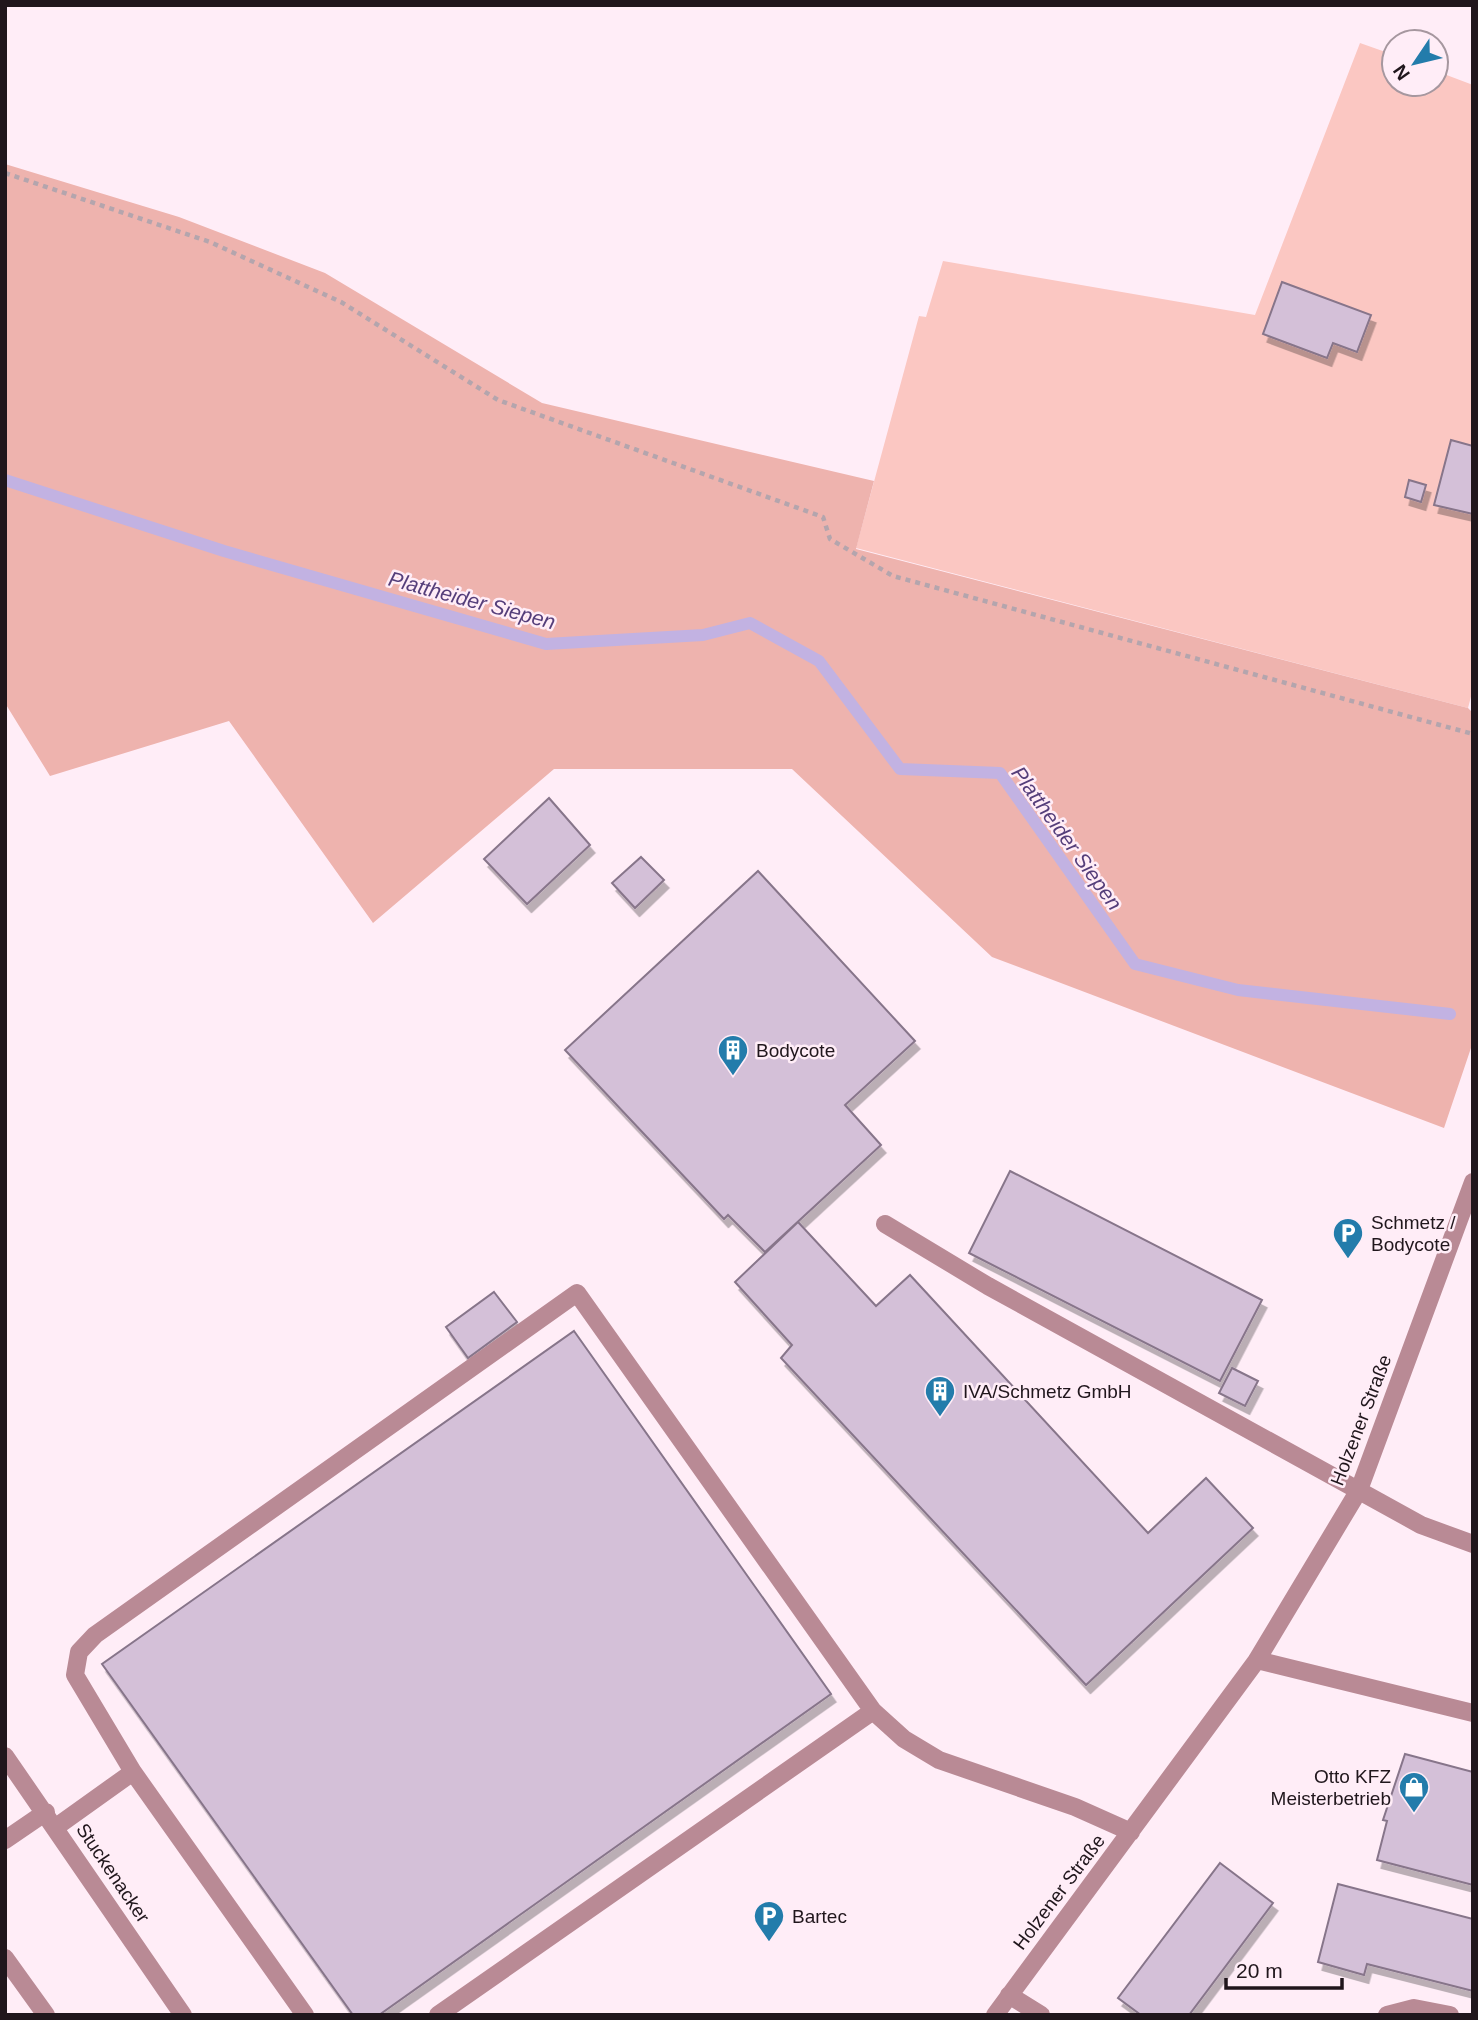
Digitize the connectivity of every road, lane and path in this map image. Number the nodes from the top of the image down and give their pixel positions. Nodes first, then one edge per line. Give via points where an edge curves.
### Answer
1 (5, 173) edge
2 (1473, 734) edge
3 (1473, 1182) edge
4 (885, 1224) dead end
5 (1359, 1490) junction
6 (1473, 1544) edge
7 (1257, 1660) junction
8 (873, 1711) junction
9 (1473, 1713) edge
10 (5, 1756) edge
11 (133, 1772) junction
12 (51, 1819) junction
13 (1131, 1832) junction
14 (5, 1840) edge
15 (5, 1958) edge
16 (1009, 1995) junction
17 (46, 2015) edge
18 (183, 2015) edge
19 (305, 2015) edge
20 (438, 2015) edge
21 (995, 2015) edge
22 (1041, 2015) edge
23 (1387, 2015) edge
24 (1450, 2015) edge

1 - 2 path via 210,242 341,302 498,400 823,517 830,539 893,576
3 - 5 street, Holzener Straße
4 - 5 street via 988,1286
5 - 6 street via 1422,1525
5 - 7 street, Holzener Straße
7 - 9 street
7 - 13 street, Holzener Straße
8 - 11 street via 577,1293 95,1635 79,1652 75,1675
8 - 13 street via 904,1739 939,1760 1075,1807
8 - 20 street
10 - 12 street, Stuckenacker
11 - 12 street
11 - 19 street
12 - 14 street
12 - 18 street, Stuckenacker
13 - 16 street, Holzener Straße
15 - 17 street
16 - 21 street, Holzener Straße
16 - 22 street
23 - 24 street via 1414,2008

